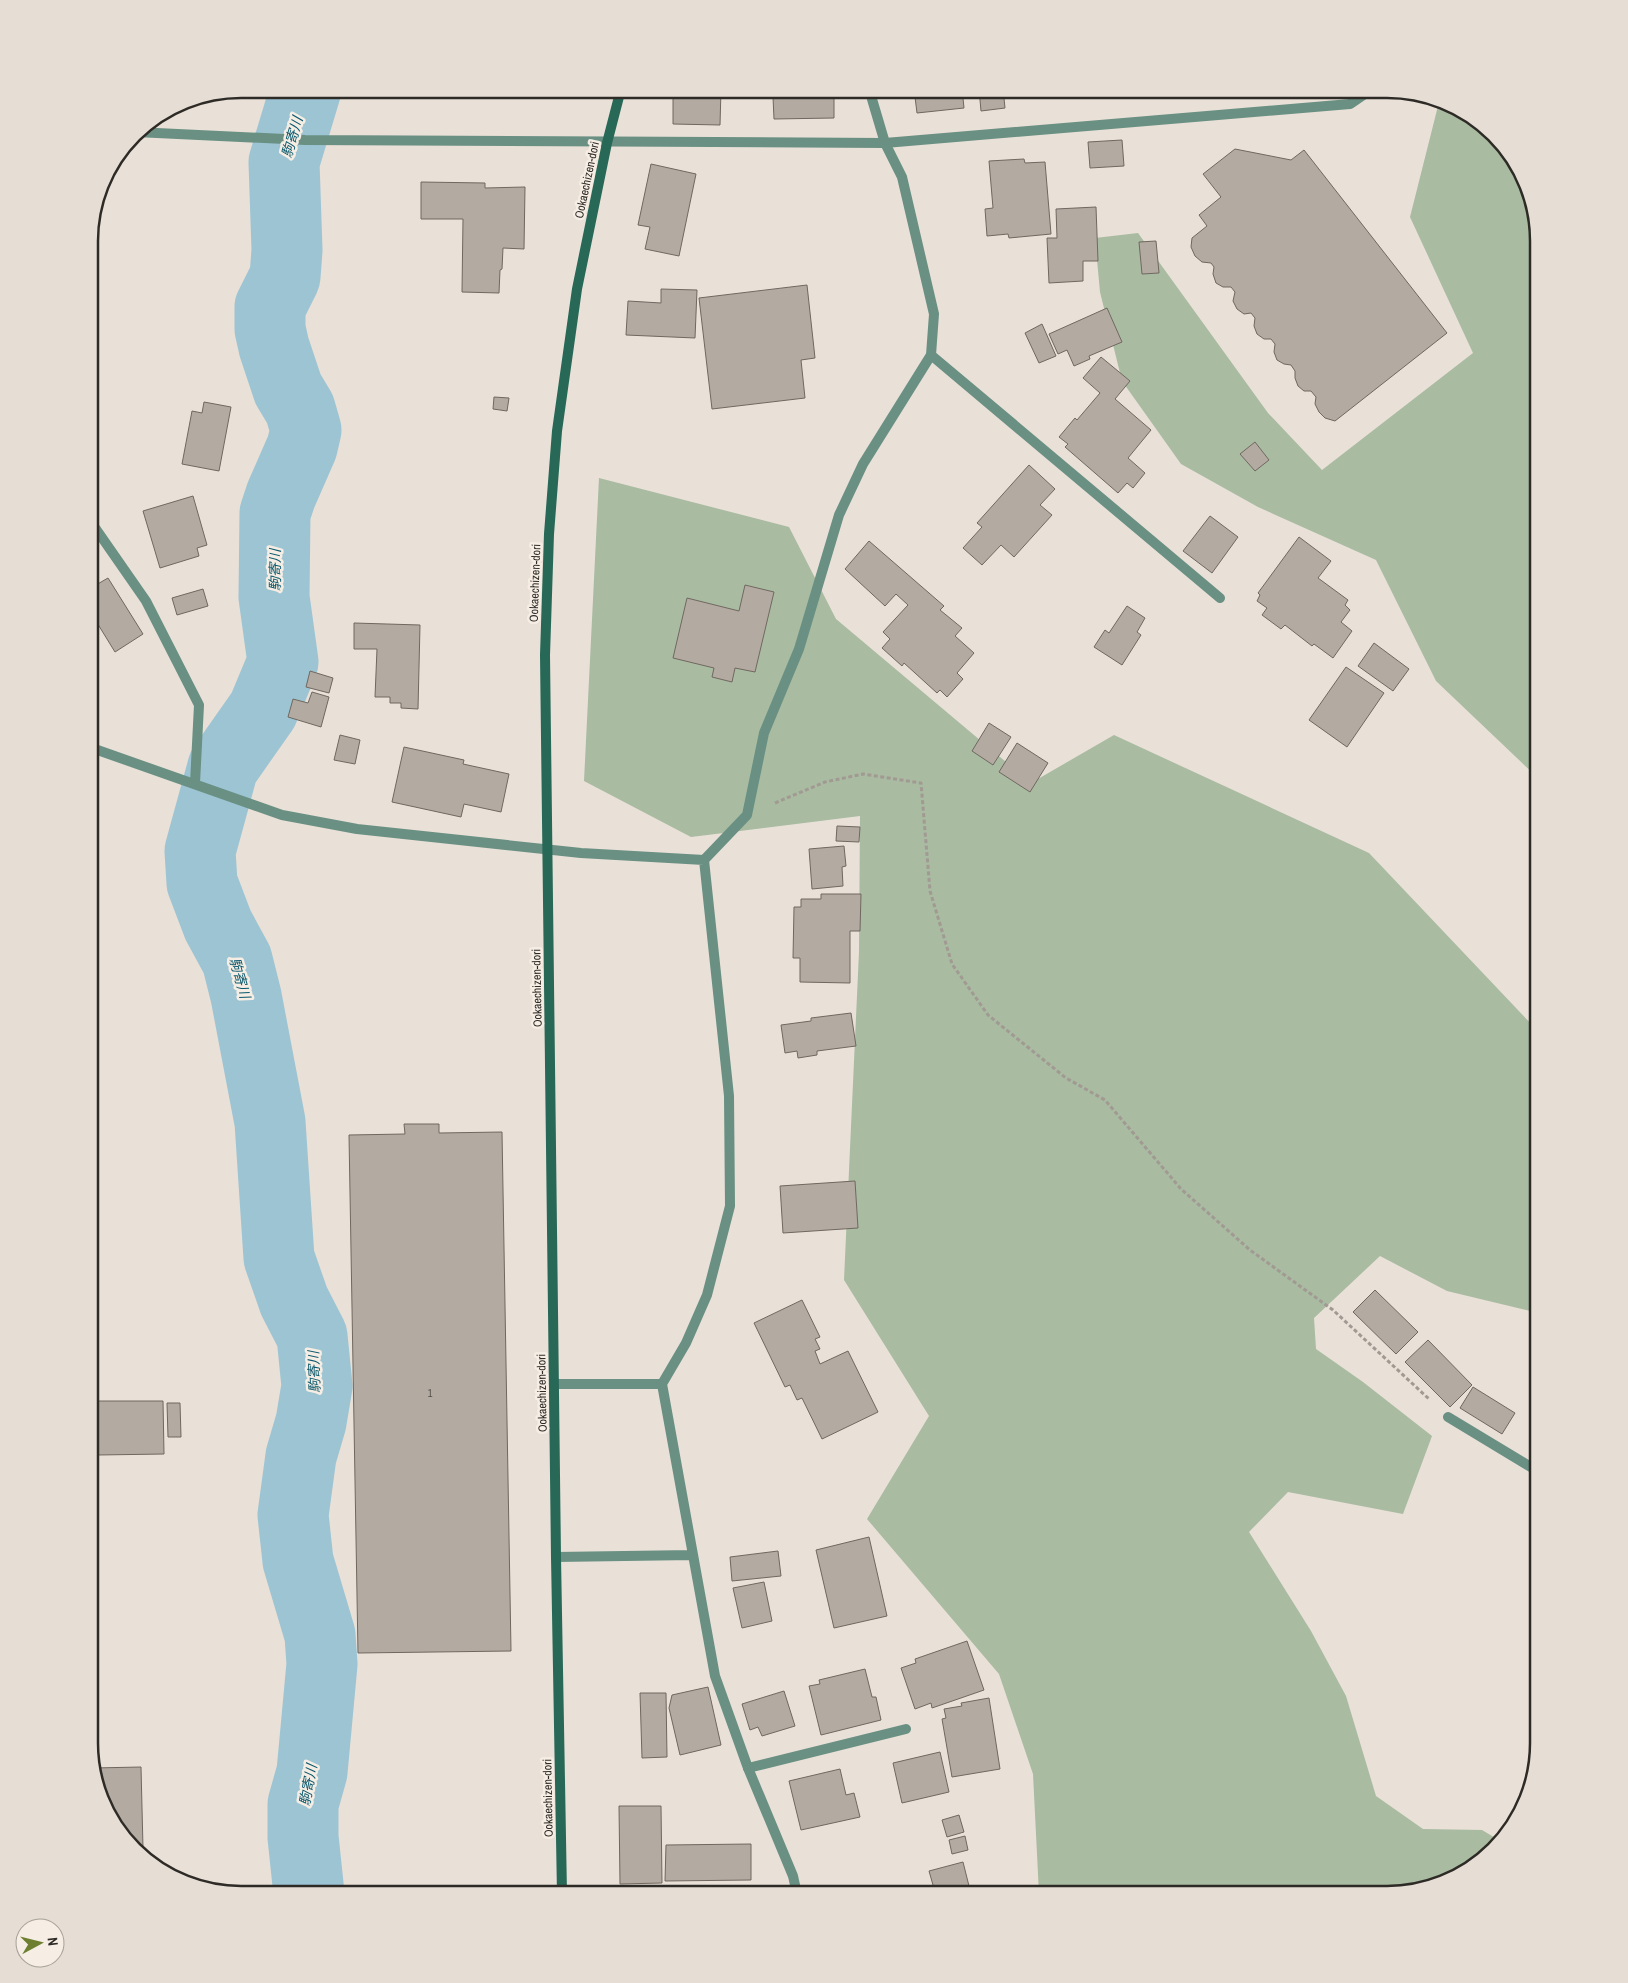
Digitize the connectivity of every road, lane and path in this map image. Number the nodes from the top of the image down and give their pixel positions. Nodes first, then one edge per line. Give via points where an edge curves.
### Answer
1 (619, 98) edge
2 (872, 98) edge
3 (1359, 98) edge
4 (147, 132) edge
5 (607, 143) junction
6 (885, 143) junction
7 (931, 355) junction
8 (98, 532) edge
9 (1220, 598) dead end
10 (98, 750) edge
11 (200, 785) junction
12 (747, 815) junction
13 (547, 850) junction
14 (704, 860) junction
15 (554, 1384) junction
16 (662, 1384) junction
17 (1448, 1417) joint
18 (1530, 1467) edge
19 (693, 1555) junction
20 (556, 1557) junction
21 (906, 1730) dead end
22 (748, 1768) junction
23 (562, 1886) edge
24 (795, 1886) edge

1 - 5 street, Ookaechizen-dori
2 - 6 street
3 - 6 street via 1350,104
4 - 5 street via 305,140
5 - 6 street
5 - 13 street, Ookaechizen-dori via 577,289 556,431 545,654
6 - 7 street via 902,177 934,314
7 - 9 street
7 - 12 street via 863,464 839,515 799,649 764,733
8 - 11 street via 146,601 199,705
10 - 11 street
11 - 13 street via 282,815 357,829
12 - 14 street
12 - 17 path via 825,782 862,774 921,783 930,891 952,964 988,1015 1066,1078 1105,1100 1181,1189 1250,1250 1333,1310
13 - 14 street
13 - 15 street, Ookaechizen-dori
14 - 16 street via 729,1096 730,1206 707,1295
15 - 16 street
15 - 20 street, Ookaechizen-dori
16 - 19 street
17 - 18 street
19 - 20 street
19 - 22 street via 715,1676
20 - 23 street, Ookaechizen-dori
21 - 22 street
22 - 24 street

